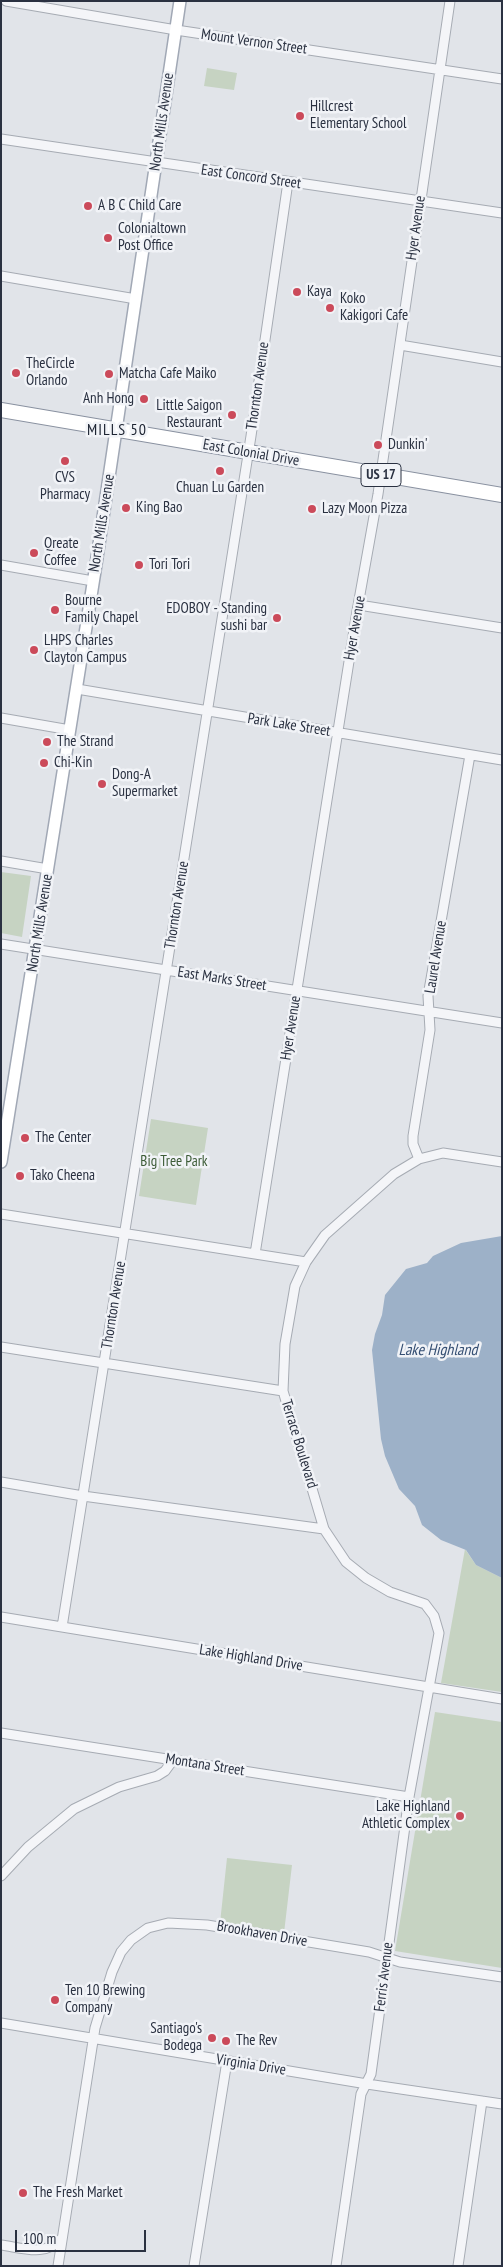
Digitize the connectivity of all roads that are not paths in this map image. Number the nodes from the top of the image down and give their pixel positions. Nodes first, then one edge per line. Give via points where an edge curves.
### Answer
1 (6, 1) edge
2 (180, 1) edge
3 (450, 1) edge
4 (176, 30) junction
5 (440, 70) junction
6 (502, 79) edge
7 (1, 139) edge
8 (156, 164) junction
9 (288, 182) junction
10 (420, 201) junction
11 (502, 213) edge
12 (1, 276) edge
13 (136, 299) junction
14 (400, 345) junction
15 (502, 362) edge
16 (1, 410) edge
17 (117, 429) junction
18 (249, 452) junction
19 (380, 475) junction
20 (502, 495) edge
21 (1, 565) edge
22 (94, 581) junction
23 (359, 605) junction
24 (502, 628) edge
25 (77, 689) junction
26 (208, 712) junction
27 (1, 718) edge
28 (70, 730) junction
29 (337, 733) junction
30 (470, 755) junction
31 (502, 760) edge
32 (1, 861) edge
33 (48, 869) junction
34 (1, 944) edge
35 (36, 949) junction
36 (167, 970) junction
37 (297, 990) junction
38 (429, 1012) junction
39 (502, 1023) edge
40 (418, 1159) junction
41 (1, 1162) edge
42 (502, 1162) edge
43 (1, 1214) edge
44 (125, 1232) junction
45 (255, 1254) junction
46 (306, 1262) junction
47 (1, 1347) edge
48 (105, 1364) junction
49 (283, 1391) junction
50 (1, 1482) edge
51 (83, 1496) junction
52 (324, 1529) junction
53 (1, 1617) edge
54 (62, 1627) junction
55 (428, 1688) junction
56 (502, 1699) edge
57 (1, 1733) edge
58 (173, 1760) junction
59 (409, 1797) junction
60 (1, 1876) edge
61 (386, 1957) junction
62 (502, 1977) edge
63 (1, 2023) edge
64 (93, 2038) junction
65 (227, 2061) junction
66 (367, 2084) junction
67 (482, 2101) junction
68 (502, 2104) edge
69 (62, 2238) junction
70 (1, 2245) edge
71 (58, 2266) edge
72 (194, 2266) edge
73 (336, 2266) edge
74 (458, 2266) edge

1 - 4 street, Mount Vernon Street
2 - 4 main road, North Mills Avenue
3 - 5 street, Hyer Avenue
4 - 5 street, Mount Vernon Street
4 - 8 main road, North Mills Avenue
5 - 6 street, Mount Vernon Street
5 - 10 street, Hyer Avenue
7 - 8 street, East Concord Street
8 - 9 street, East Concord Street
8 - 13 main road, North Mills Avenue
9 - 10 street, East Concord Street
9 - 18 street, Thornton Avenue
10 - 11 street, East Concord Street
10 - 14 street, Hyer Avenue
12 - 13 street
13 - 17 main road, North Mills Avenue
14 - 15 street
14 - 19 street, Hyer Avenue
16 - 17 highway, East Colonial Drive
17 - 18 highway, East Colonial Drive / US 17
17 - 22 main road, North Mills Avenue
18 - 19 highway, East Colonial Drive / US 17
18 - 26 street, Thornton Avenue
19 - 20 highway, East Colonial Drive / US 17
19 - 23 street, Hyer Avenue
21 - 22 street
22 - 25 main road, North Mills Avenue
23 - 24 street
23 - 29 street, Hyer Avenue
25 - 26 street, Park Lake Street
25 - 28 main road, North Mills Avenue
26 - 29 street, Park Lake Street
26 - 36 street, Thornton Avenue
27 - 28 street
28 - 33 main road, North Mills Avenue
29 - 30 street, Park Lake Street
29 - 37 street, Hyer Avenue
30 - 31 street, Park Lake Street
30 - 38 street, Laurel Avenue via 428,996
32 - 33 street
33 - 35 main road, North Mills Avenue
34 - 35 street, East Marks Street
35 - 36 street, East Marks Street
35 - 41 main road, North Mills Avenue
36 - 37 street, East Marks Street
36 - 44 street, Thornton Avenue
37 - 38 street, East Marks Street
37 - 45 street, Hyer Avenue
38 - 39 street, East Marks Street
38 - 40 street, Laurel Avenue via 430,1030 413,1136
40 - 42 street, Terrace Boulevard via 443,1153
40 - 46 street, Terrace Boulevard via 394,1174 343,1217
43 - 44 street
44 - 45 street
44 - 48 street, Thornton Avenue
45 - 46 street
46 - 49 street, Terrace Boulevard via 295,1286 290,1311
47 - 48 street
48 - 49 street
48 - 51 street, Thornton Avenue
49 - 52 street, Terrace Boulevard
50 - 51 street
51 - 52 street
51 - 54 street, Thornton Avenue
52 - 55 street, Terrace Boulevard via 346,1562 366,1578 390,1592 425,1604 434,1616 439,1633
53 - 54 street, Lake Highland Drive
54 - 55 street, Lake Highland Drive
55 - 56 street, Lake Highland Drive
55 - 59 street, Ferris Avenue
57 - 58 street, Montana Street
58 - 59 street, Montana Street
58 - 60 street via 157,1776 120,1787 74,1809 28,1847
59 - 61 street, Ferris Avenue
61 - 62 street, Brookhaven Drive via 400,1962
61 - 64 street, Brookhaven Drive via 186,1922 148,1928 121,1952
61 - 66 street, Ferris Avenue
63 - 64 street, Virginia Drive
64 - 65 street, Virginia Drive
64 - 69 street, Brookhaven Drive
65 - 66 street, Virginia Drive
65 - 72 street
66 - 67 street, Virginia Drive
66 - 73 street, Ferris Avenue via 361,2094
67 - 68 street, Virginia Drive
67 - 74 street
69 - 70 street via 53,2247 43,2250
69 - 71 street, Brookhaven Drive

